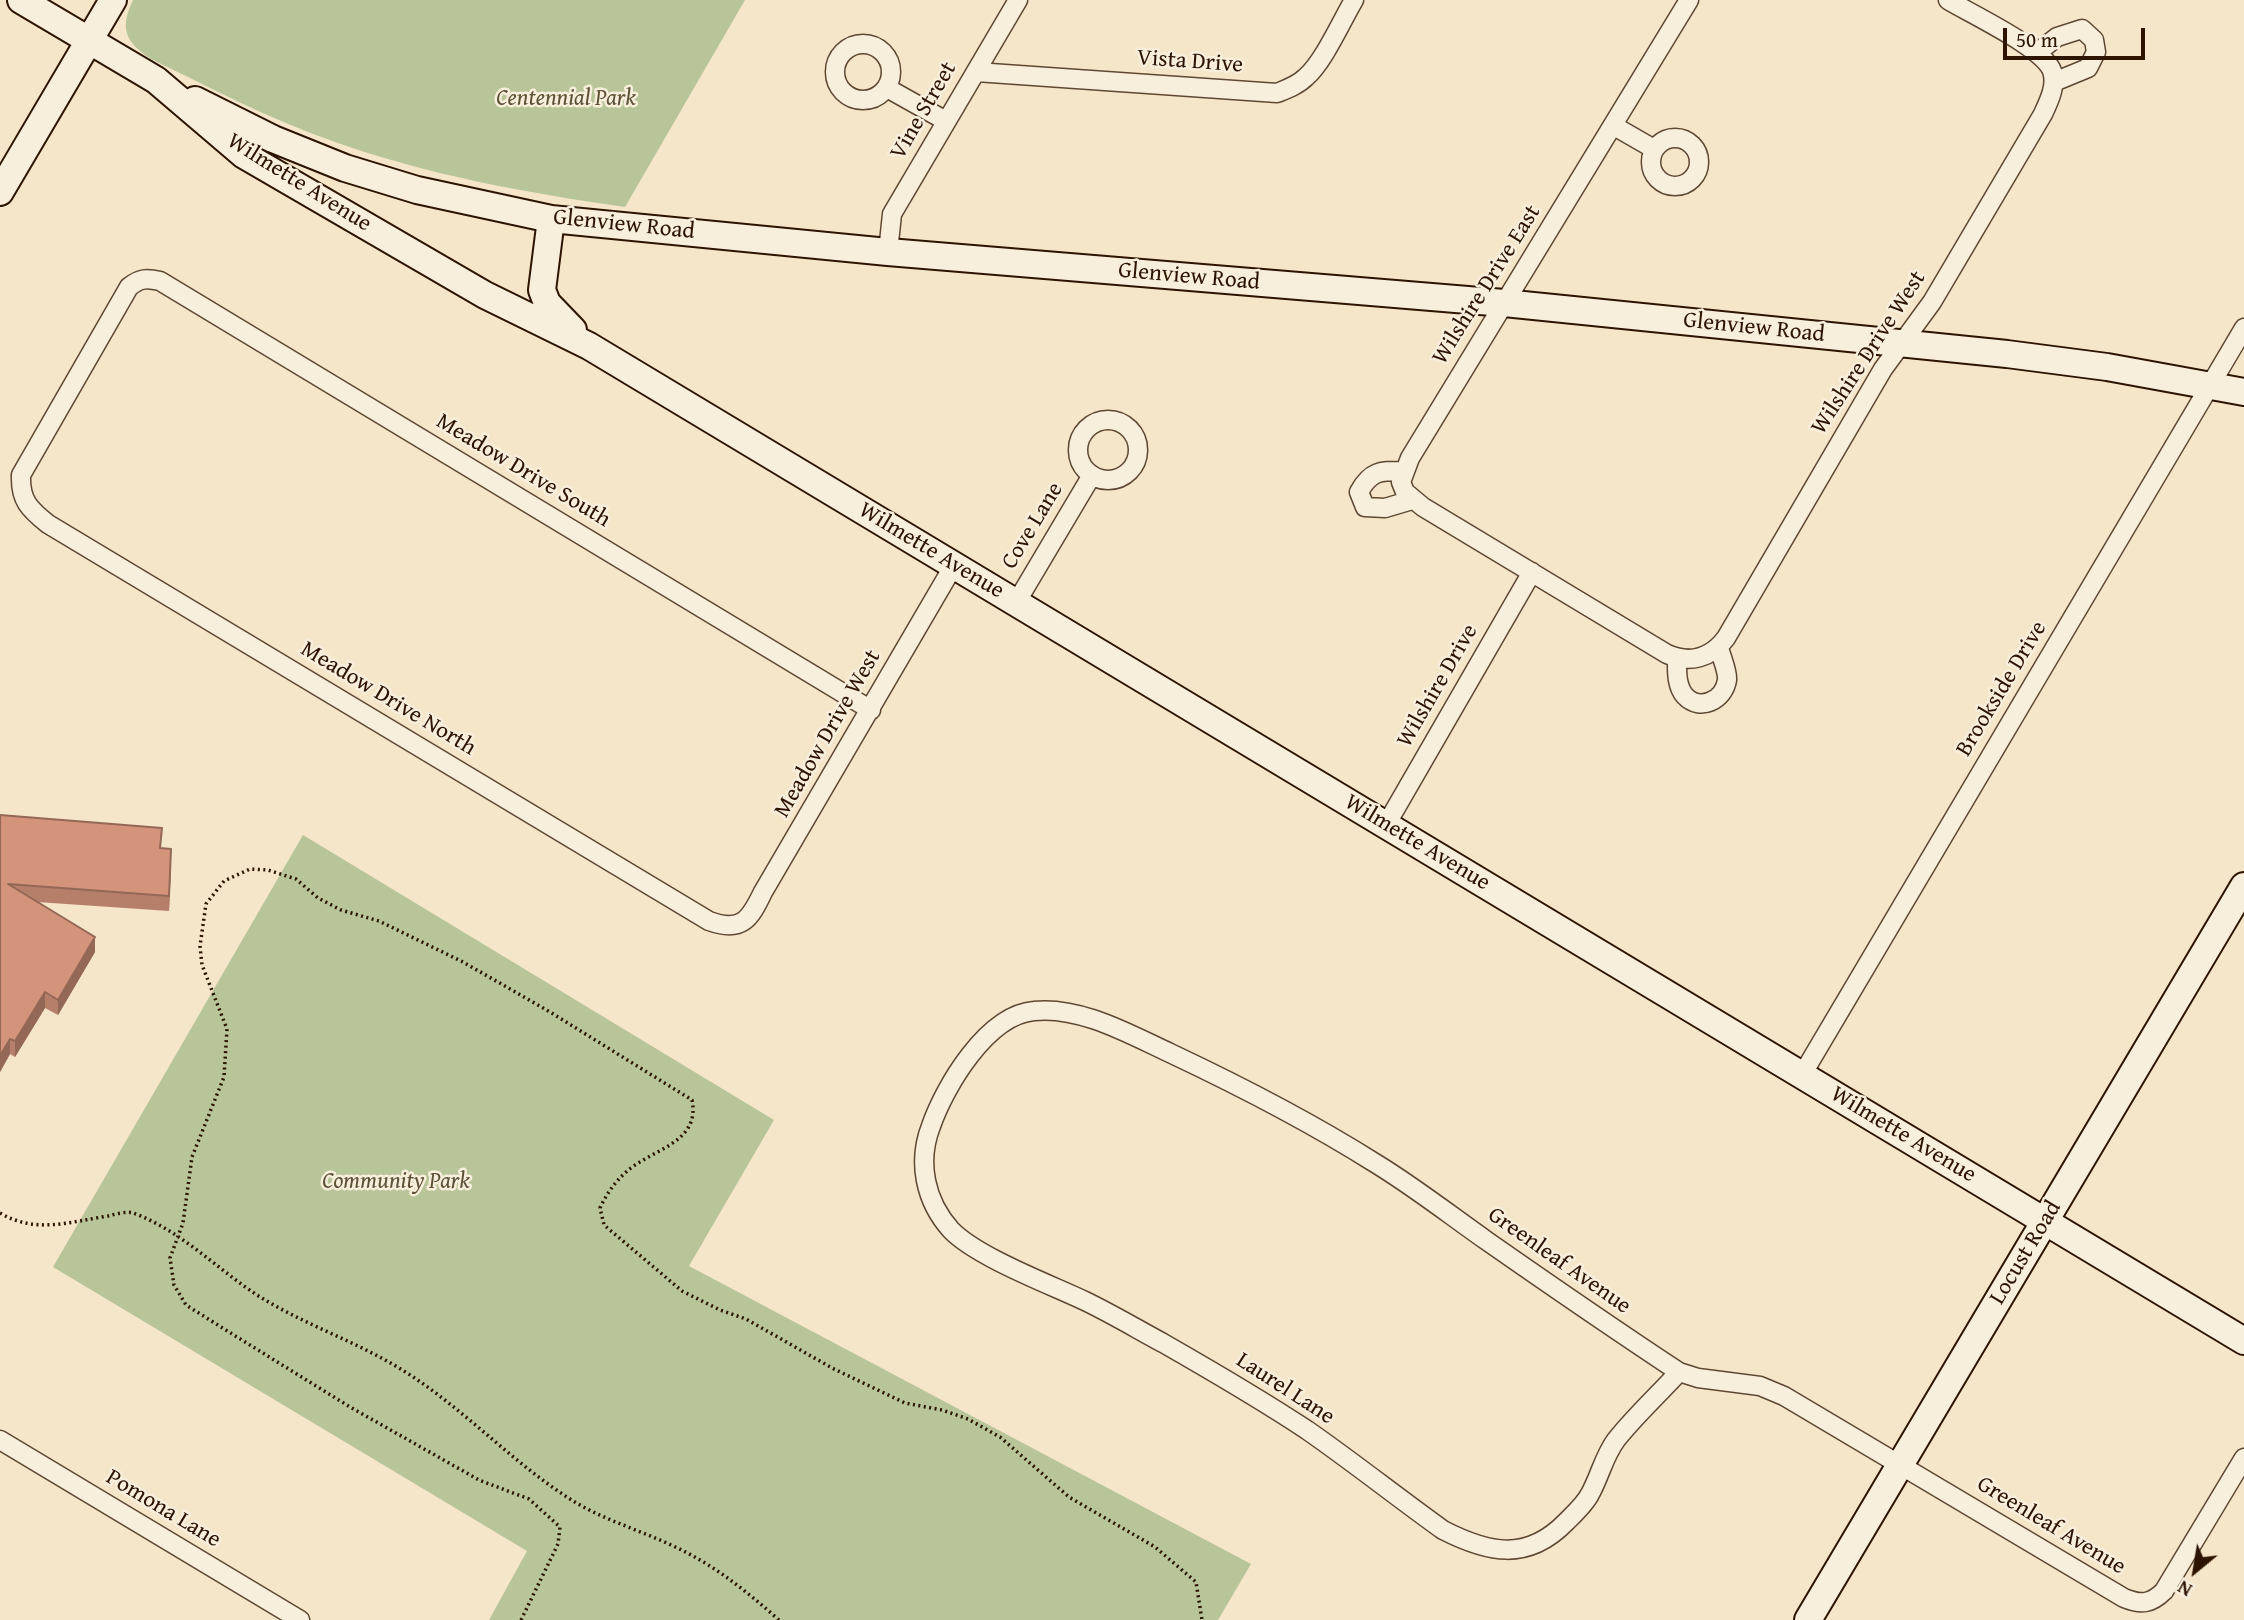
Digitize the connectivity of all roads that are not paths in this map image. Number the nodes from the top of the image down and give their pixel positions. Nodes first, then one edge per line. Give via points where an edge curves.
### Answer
1 (21, 0) edge
2 (113, 0) edge
3 (1018, 0) edge
4 (1354, 0) edge
5 (1689, 0) edge
6 (1948, 0) edge
7 (89, 41) junction
8 (2038, 52) junction
9 (976, 72) junction
10 (156, 80) junction
11 (2054, 82) junction
12 (887, 88) dead end
13 (946, 121) junction
14 (1614, 126) junction
15 (1654, 149) dead end
16 (0, 192) edge
17 (551, 219) junction
18 (888, 252) junction
19 (148, 278) joint
20 (1504, 303) junction
21 (2244, 328) edge
22 (1901, 343) junction
23 (589, 346) junction
24 (2210, 385) junction
25 (2244, 393) edge
26 (1403, 471) junction
27 (1092, 475) dead end
28 (1412, 500) junction
29 (954, 565) junction
30 (1532, 572) junction
31 (1016, 603) junction
32 (1719, 647) junction
33 (1677, 658) junction
34 (871, 710) junction
35 (1386, 825) junction
36 (2244, 886) edge
37 (740, 923) joint
38 (1802, 1075) junction
39 (955, 1079) joint
40 (2045, 1221) junction
41 (2244, 1341) edge
42 (1678, 1372) junction
43 (0, 1440) edge
44 (2244, 1458) edge
45 (1901, 1464) junction
46 (300, 1620) edge
47 (1808, 1620) edge

1 - 7 street, Wilmette Avenue
2 - 7 street
3 - 9 street, Vine Street
4 - 9 street, Vista Drive via 1306,78 1277,93
5 - 14 street, Wilshire Drive East
6 - 8 street
7 - 10 street, Wilmette Avenue
7 - 16 street
8 - 11 street via 2052,69
8 - 11 street via 2057,37 2082,29 2094,40 2096,52 2088,68
9 - 13 street, Vine Street
10 - 17 street, Glenview Road via 273,139 345,167 416,190
10 - 23 street, Wilmette Avenue via 244,155 485,295
11 - 22 street, Wilshire Drive West via 2043,114 1932,302
12 - 13 street
13 - 18 street, Vine Street via 892,214
14 - 15 street
14 - 20 street, Wilshire Drive East
17 - 18 street, Glenview Road
17 - 23 street, Wilmette Avenue via 542,290 547,303
18 - 20 street, Glenview Road
19 - 34 street, Meadow Drive South via 174,288
19 - 37 street, Meadow Drive North via 129,287 27,462 21,475 27,506 48,524 709,920 729,926
20 - 22 street, Glenview Road
20 - 26 street, Wilshire Drive East
21 - 24 street, Brookside Drive
22 - 24 street, Glenview Road via 2107,367
22 - 32 street, Wilshire Drive West
23 - 29 street, Wilmette Avenue
24 - 25 street, Glenview Road
24 - 38 street, Brookside Drive
26 - 28 street via 1401,482
26 - 28 street via 1380,471 1365,480 1359,492 1365,507 1385,508
27 - 31 street, Cove Lane
28 - 30 street
29 - 31 street, Wilmette Avenue
29 - 34 street, Meadow Drive West
30 - 33 street
30 - 35 street, Wilshire Drive
31 - 35 street, Wilmette Avenue
32 - 33 street via 1701,657
32 - 33 street via 1727,679 1722,694 1710,703 1695,703 1684,695
34 - 37 street, Meadow Drive West via 754,912
35 - 38 street, Wilmette Avenue
36 - 40 street, Locust Road
38 - 40 street, Wilmette Avenue
39 - 42 street, Greenleaf Avenue via 979,1044 999,1026 1031,1011 1059,1011 1127,1033 1252,1093 1376,1163
39 - 42 street, Laurel Lane via 932,1123 923,1159 931,1198 951,1230 990,1256 1092,1304 1237,1386 1466,1542 1512,1549 1533,1547 1553,1534 1588,1497 1615,1441
40 - 41 street, Wilmette Avenue
40 - 45 street, Locust Road
42 - 45 street, Greenleaf Avenue via 1759,1386 1784,1396
43 - 46 street, Pomona Lane
44 - 45 street, Greenleaf Avenue via 2164,1591 2148,1603 2124,1598
45 - 47 street, Locust Road

